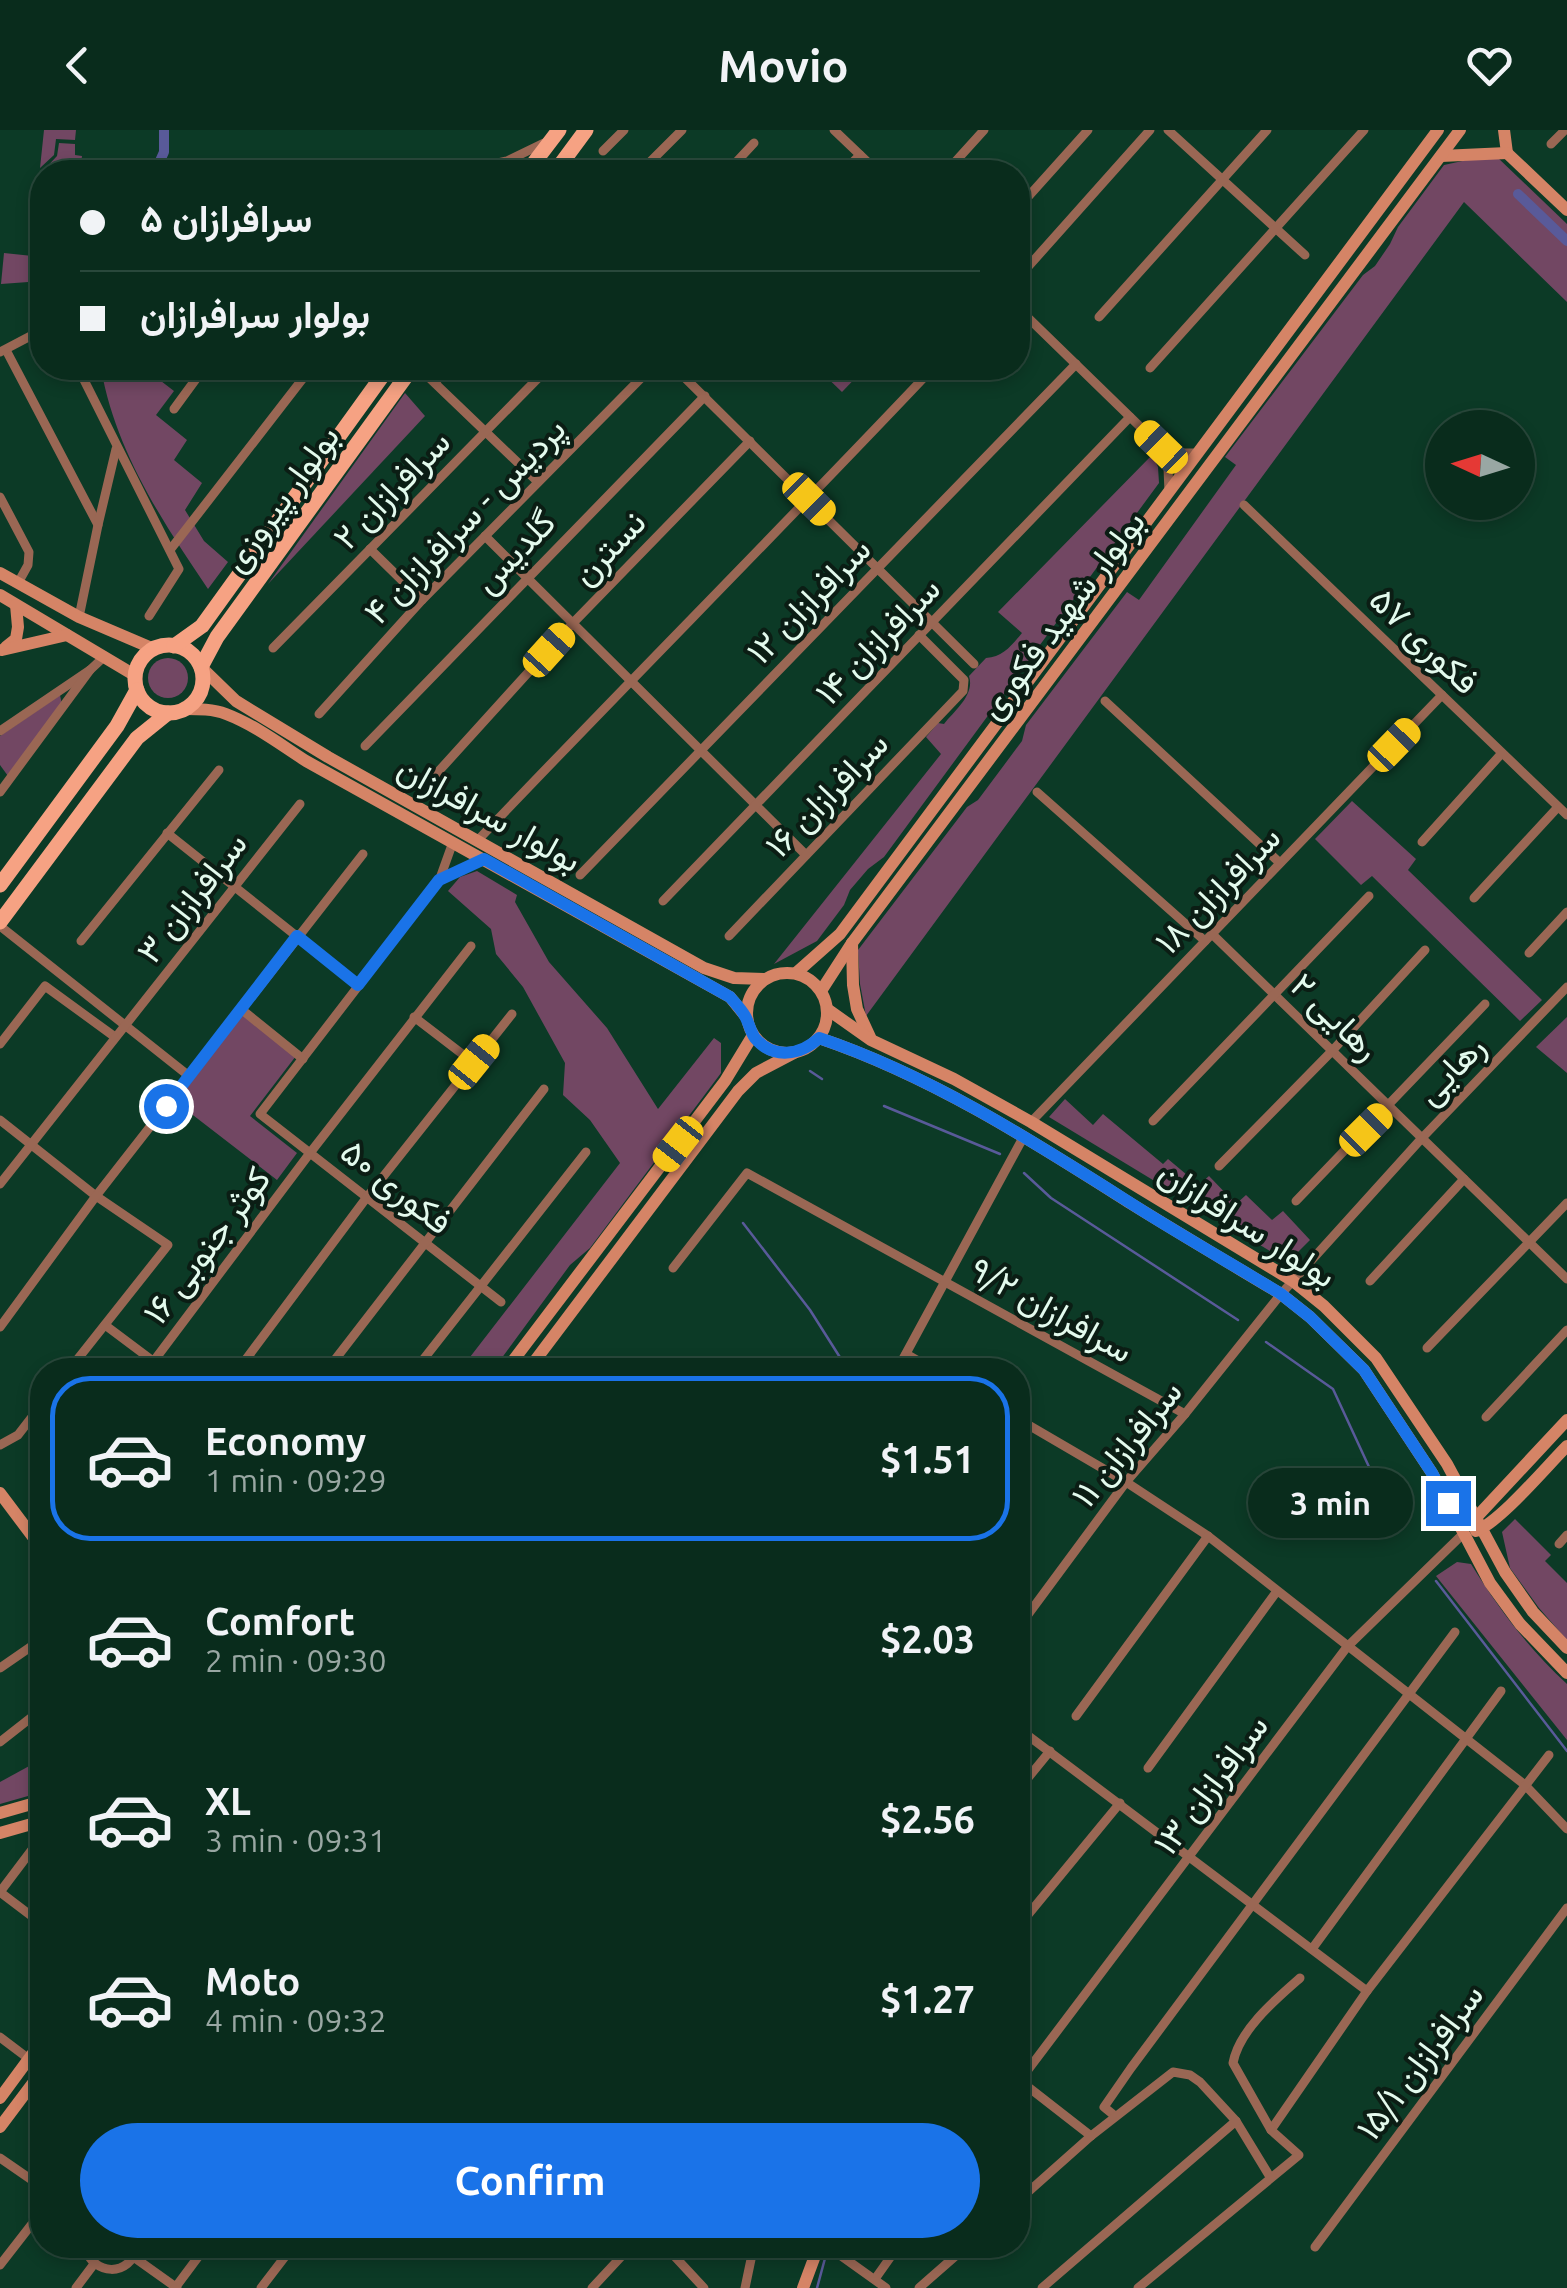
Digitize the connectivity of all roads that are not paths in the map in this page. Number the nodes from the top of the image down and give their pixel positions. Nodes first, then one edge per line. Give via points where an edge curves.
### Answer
1 (586, 130) edge
2 (624, 130) edge
3 (682, 130) edge
4 (834, 130) edge
5 (984, 130) edge
6 (1088, 130) edge
7 (1150, 130) edge
8 (1168, 130) edge
9 (1267, 130) edge
10 (1364, 130) edge
11 (1460, 130) edge
12 (1504, 130) edge
13 (1565, 130) edge
14 (1433, 133) edge
15 (555, 135) edge
16 (754, 142) dead end
17 (1551, 144) dead end
18 (604, 151) dead end
19 (1508, 152) junction
20 (860, 155) junction
21 (1440, 156) junction
22 (508, 160) edge
23 (536, 160) edge
24 (564, 160) edge
25 (652, 160) edge
26 (738, 160) edge
27 (855, 160) edge
28 (865, 160) edge
29 (957, 160) edge
30 (1222, 180) junction
31 (1030, 195) edge
32 (1567, 210) edge
33 (1276, 228) junction
34 (1305, 255) dead end
35 (1030, 265) edge
36 (1099, 317) dead end
37 (1030, 320) edge
38 (30, 336) edge
39 (3, 351) edge
40 (1076, 364) junction
41 (1150, 368) dead end
42 (84, 380) edge
43 (195, 380) edge
44 (302, 380) edge
45 (379, 380) edge
46 (407, 380) edge
47 (432, 380) edge
48 (536, 380) edge
49 (639, 380) edge
50 (688, 380) edge
51 (922, 380) edge
52 (435, 382) joint
53 (705, 396) junction
54 (174, 408) dead end
55 (1130, 417) junction
56 (485, 432) junction
57 (750, 441) junction
58 (1161, 447) junction
59 (116, 448) junction
60 (1198, 454) junction
61 (538, 482) junction
62 (1169, 492) junction
63 (0, 496) edge
64 (809, 499) junction
65 (1244, 505) dead end
66 (98, 525) junction
67 (485, 536) junction
68 (370, 549) junction
69 (170, 550) junction
70 (878, 568) junction
71 (0, 573) edge
72 (526, 579) junction
73 (18, 583) junction
74 (0, 595) edge
75 (422, 600) junction
76 (16, 605) junction
77 (0, 606) edge
78 (149, 616) dead end
79 (79, 617) junction
80 (933, 622) junction
81 (573, 623) junction
82 (67, 634) junction
83 (919, 636) junction
84 (174, 646) junction
85 (273, 648) dead end
86 (154, 649) junction
87 (1, 651) edge
88 (105, 656) junction
89 (974, 664) dead end
90 (201, 667) junction
91 (90, 670) junction
92 (630, 681) junction
93 (136, 683) junction
94 (1442, 695) junction
95 (1105, 701) dead end
96 (177, 711) junction
97 (319, 714) dead end
98 (0, 732) edge
99 (365, 746) dead end
100 (700, 751) junction
101 (1502, 753) junction
102 (219, 770) dead end
103 (428, 783) dead end
104 (0, 792) edge
105 (1038, 792) dead end
106 (300, 804) dead end
107 (755, 805) junction
108 (1558, 807) junction
109 (1567, 815) edge
110 (167, 833) junction
111 (477, 841) junction
112 (452, 842) junction
113 (1422, 842) dead end
114 (363, 854) dead end
115 (806, 855) junction
116 (484, 859) junction
117 (1280, 863) junction
118 (580, 875) dead end
119 (439, 880) junction
120 (0, 885) edge
121 (234, 886) junction
122 (1368, 896) dead end
123 (1474, 898) dead end
124 (663, 901) dead end
125 (1567, 912) edge
126 (0, 924) edge
127 (297, 936) junction
128 (729, 936) dead end
129 (1208, 938) junction
130 (81, 941) dead end
131 (852, 943) junction
132 (471, 946) dead end
133 (1425, 950) dead end
134 (1529, 953) dead end
135 (796, 974) junction
136 (766, 978) junction
137 (358, 985) junction
138 (1567, 987) edge
139 (821, 991) junction
140 (1275, 995) junction
141 (1486, 1004) dead end
142 (241, 1010) junction
143 (827, 1010) junction
144 (512, 1014) dead end
145 (414, 1017) junction
146 (746, 1018) junction
147 (124, 1025) junction
148 (753, 1035) junction
149 (114, 1037) junction
150 (819, 1038) junction
151 (871, 1040) junction
152 (0, 1044) edge
153 (1332, 1051) junction
154 (794, 1053) junction
155 (303, 1058) junction
156 (474, 1062) junction
157 (189, 1076) junction
158 (544, 1089) dead end
159 (1390, 1106) junction
160 (0, 1120) edge
161 (1153, 1121) dead end
162 (1031, 1122) junction
163 (1024, 1136) junction
164 (1422, 1138) junction
165 (31, 1144) junction
166 (586, 1152) dead end
167 (310, 1153) junction
168 (1218, 1166) dead end
169 (1464, 1179) junction
170 (0, 1184) edge
171 (96, 1196) junction
172 (366, 1197) junction
173 (1296, 1201) dead end
174 (1567, 1202) edge
175 (424, 1242) junction
176 (1528, 1243) junction
177 (672, 1268) dead end
178 (1567, 1279) edge
179 (1293, 1280) junction
180 (1370, 1280) dead end
181 (945, 1282) junction
182 (480, 1286) junction
183 (1281, 1294) junction
184 (501, 1302) dead end
185 (105, 1325) junction
186 (0, 1327) edge
187 (1567, 1330) edge
188 (1427, 1348) dead end
189 (906, 1354) junction
190 (79, 1358) edge
191 (141, 1358) edge
192 (156, 1358) edge
193 (247, 1358) edge
194 (336, 1358) edge
195 (425, 1358) edge
196 (515, 1358) edge
197 (537, 1358) edge
198 (904, 1358) edge
199 (913, 1358) edge
200 (1185, 1414) junction
201 (1486, 1417) dead end
202 (30, 1420) edge
203 (1567, 1420) edge
204 (1030, 1426) edge
205 (0, 1445) edge
206 (1567, 1446) edge
207 (1126, 1482) junction
208 (0, 1494) edge
209 (1475, 1516) junction
210 (1482, 1530) junction
211 (30, 1533) edge
212 (1464, 1533) junction
213 (1567, 1535) edge
214 (1208, 1536) junction
215 (1559, 1544) dead end
216 (1277, 1591) junction
217 (1030, 1612) edge
218 (1455, 1632) dead end
219 (30, 1647) edge
220 (1347, 1647) junction
221 (1567, 1648) edge
222 (0, 1668) edge
223 (1567, 1673) edge
224 (1500, 1691) dead end
225 (1407, 1694) junction
226 (1076, 1716) dead end
227 (30, 1718) edge
228 (1030, 1737) edge
229 (1464, 1738) junction
230 (0, 1742) edge
231 (1050, 1751) junction
232 (1549, 1754) dead end
233 (1148, 1768) dead end
234 (1030, 1775) edge
235 (1525, 1786) junction
236 (1120, 1803) junction
237 (30, 1805) edge
238 (0, 1814) edge
239 (30, 1824) edge
240 (1567, 1829) edge
241 (0, 1832) edge
242 (30, 1852) edge
243 (1190, 1857) junction
244 (0, 1892) edge
245 (1252, 1905) junction
246 (1567, 1908) edge
247 (1030, 1912) edge
248 (30, 1915) edge
249 (1312, 1950) junction
250 (1300, 1978) dead end
251 (1367, 1992) junction
252 (0, 2036) edge
253 (29, 2059) joint
254 (1030, 2064) edge
255 (30, 2087) edge
256 (1030, 2089) edge
257 (0, 2098) edge
258 (1115, 2116) junction
259 (1236, 2121) junction
260 (0, 2127) edge
261 (1270, 2130) junction
262 (1091, 2136) junction
263 (0, 2158) edge
264 (1270, 2177) junction
265 (30, 2179) edge
266 (1030, 2190) edge
267 (30, 2226) edge
268 (1316, 2247) dead end
269 (90, 2258) edge
270 (135, 2258) joint
271 (198, 2258) edge
272 (283, 2258) edge
273 (620, 2258) edge
274 (676, 2258) edge
275 (751, 2258) edge
276 (813, 2258) edge
277 (845, 2258) edge
278 (890, 2258) edge
279 (953, 2258) edge
280 (94, 2264) junction
281 (0, 2265) edge
282 (875, 2279) junction
283 (76, 2288) edge
284 (176, 2288) edge
285 (262, 2288) edge
286 (592, 2288) edge
287 (704, 2288) edge
288 (745, 2288) edge
289 (803, 2288) edge
290 (886, 2288) edge
291 (919, 2288) edge
292 (1042, 2288) edge
293 (1138, 2288) edge

1 - 24 main road
2 - 18 street
3 - 25 street
4 - 20 street
5 - 29 street
6 - 31 street
7 - 35 street
8 - 30 street
9 - 30 street
10 - 33 street
11 - 21 main road, بولوار شهید فکوری
12 - 19 main road
13 - 17 street
14 - 60 main road, بولوار شهید فکوری
15 - 22 street
15 - 23 main road
16 - 26 street
19 - 21 main road
19 - 32 main road
20 - 27 street
20 - 28 street
21 - 131 main road, بولوار شهید فکوری
30 - 33 street
30 - 36 street
33 - 34 street
33 - 41 street
37 - 40 street
38 - 39 street
39 - 66 street
40 - 55 street
40 - 70 street, سرافرازان ۱۲
42 - 59 street
43 - 54 street
44 - 69 street
45 - 84 main road, بولوار پیروزی via 202,626
46 - 90 main road, بولوار پیروزی via 216,637
47 - 52 street
48 - 56 street, سرافرازان ۲
49 - 61 street, پردیس - سرافرازان ۴
50 - 53 street
51 - 64 street
52 - 56 street
53 - 57 street
53 - 72 street, گلدیس
55 - 58 street
55 - 80 street, سرافرازان ۱۴
56 - 61 street
56 - 68 street, سرافرازان ۲
57 - 64 street
57 - 81 street, نسترن
58 - 60 street
58 - 62 street
59 - 66 street
59 - 69 street
60 - 62 main road, بولوار شهید فکوری
61 - 67 street, پردیس - سرافرازان ۴
62 - 135 main road, بولوار شهید فکوری via 840,934
63 - 73 street via 28,552
64 - 70 street
64 - 92 street
65 - 94 street, فکوری ۵۷
66 - 79 street
67 - 72 street
67 - 75 street, پردیس - سرافرازان ۴
68 - 75 street
68 - 85 street, سرافرازان ۲
69 - 78 street via 179,569
70 - 80 street
70 - 100 street, سرافرازان ۱۲
71 - 73 main road
72 - 81 street
72 - 99 street, گلدیس
73 - 79 main road
74 - 76 main road
75 - 97 street, پردیس - سرافرازان ۴
76 - 77 street
76 - 82 main road
76 - 87 main road via 16,639
79 - 86 main road
80 - 83 street, سرافرازان ۱۴
80 - 89 street
81 - 92 street
81 - 103 street, نسترن
82 - 87 main road
82 - 88 main road
83 - 107 street, سرافرازان ۱۴
83 - 115 street, سرافرازان ۱۶ via 964,680 963,691
84 - 86 main road
84 - 90 main road
86 - 93 main road via 141,660
88 - 91 street
88 - 93 main road
90 - 96 main road via 202,687 193,704
90 - 111 main road, بولوار سرافرازان via 236,701
91 - 98 street
91 - 104 street
92 - 100 street
92 - 111 street
93 - 96 main road via 149,706
93 - 120 main road via 117,726
94 - 101 street, فکوری ۵۷
94 - 117 street, سرافرازان ۱۸
95 - 117 street
96 - 112 main road, بولوار سرافرازان via 226,714
96 - 126 main road via 137,738
100 - 107 street
100 - 118 street, سرافرازان ۱۲
101 - 108 street, فکوری ۵۷
101 - 113 street
102 - 110 street
105 - 129 street, رهایی ۲
106 - 121 street, سرافرازان ۳
107 - 115 street
107 - 124 street, سرافرازان ۱۴
108 - 109 street, فکوری ۵۷
108 - 123 street
110 - 121 street
110 - 130 street
111 - 136 main road, بولوار سرافرازان via 704,968 734,978
112 - 116 main road, بولوار سرافرازان
112 - 119 street
114 - 127 street
115 - 128 street, سرافرازان ۱۶
116 - 119 street
116 - 146 main road, بولوار سرافرازان via 730,997
117 - 129 street, سرافرازان ۱۸
119 - 137 street
121 - 127 street
121 - 147 street, سرافرازان ۳
122 - 140 street
125 - 134 street
126 - 147 street
127 - 137 street
127 - 142 street
129 - 140 street, رهایی ۲
129 - 162 street, سرافرازان ۱۸
131 - 139 main road, بولوار شهید فکوری
131 - 151 main road via 857,1009
132 - 145 street, کوثر جنوبی ۱۶
133 - 153 street
135 - 136 main road
135 - 139 main road
136 - 146 main road via 754,990
137 - 155 street
138 - 164 street, رهایی
139 - 143 main road
140 - 153 street, رهایی ۲
140 - 161 street
141 - 159 street
142 - 155 street
142 - 157 street
143 - 150 main road
143 - 151 main road, بولوار سرافرازان
144 - 156 street
145 - 156 street
145 - 167 street, کوثر جنوبی ۱۶
146 - 148 main road
147 - 149 street, سرافرازان ۳
147 - 157 street
148 - 154 main road via 764,1047
148 - 196 main road via 726,1081
149 - 152 street via 45,986
149 - 165 street, سرافرازان ۳
150 - 154 main road
150 - 163 main road, بولوار سرافرازان via 946,1093
151 - 162 main road, بولوار سرافرازان
153 - 159 street, رهایی ۲
153 - 168 street
154 - 197 main road via 738,1090
155 - 167 street, فکوری ۵۰ via 260,1114
156 - 172 street
157 - 171 street
158 - 175 street
159 - 164 street, رهایی ۲
159 - 173 street
160 - 165 street
162 - 179 main road, بولوار سرافرازان
163 - 181 street
163 - 183 main road, بولوار سرافرازان
164 - 169 street, رهایی ۲
164 - 179 street, رهایی
165 - 170 street, سرافرازان ۳
165 - 171 street
166 - 182 street
167 - 172 street, فکوری ۵۰
167 - 192 street, کوثر جنوبی ۱۶
169 - 176 street, رهایی ۲
169 - 180 street
171 - 185 street via 168,1245
171 - 186 street
172 - 175 street, فکوری ۵۰
172 - 193 street
174 - 176 street
175 - 182 street, فکوری ۵۰
175 - 194 street
176 - 178 street, رهایی ۲
176 - 188 street
177 - 181 street, سرافرازان ۹/۲ via 747,1173
179 - 183 street, رهایی
179 - 209 main road, بولوار سرافرازان via 1376,1358
181 - 189 street
181 - 200 street, سرافرازان ۹/۲
182 - 184 street, فکوری ۵۰
182 - 195 street
183 - 200 street, سرافرازان ۱۱
183 - 212 main road, بولوار سرافرازان via 1364,1370
185 - 190 street
185 - 191 street
187 - 201 street
189 - 198 street
189 - 199 street
200 - 207 street, سرافرازان ۱۱
202 - 205 street
203 - 209 main road
204 - 207 street
206 - 210 main road
207 - 214 street
207 - 217 street, سرافرازان ۱۱
208 - 211 main road
209 - 210 main road, بولوار سرافرازان
209 - 212 main road
210 - 212 main road
210 - 221 main road, بولوار سرافرازان via 1533,1612
212 - 220 street, سرافرازان ۱۳
212 - 223 main road, بولوار سرافرازان via 1520,1624
213 - 215 street
214 - 216 street
214 - 226 street
216 - 220 street
216 - 233 street
218 - 225 street
219 - 222 street
220 - 225 street
220 - 243 street, سرافرازان ۱۳
224 - 229 street
225 - 229 street
225 - 245 street
227 - 230 street
228 - 231 street
229 - 235 street
229 - 249 street
231 - 234 street
231 - 236 street
232 - 235 street
235 - 240 street
235 - 251 street
236 - 243 street
236 - 247 street
237 - 238 main road
239 - 241 main road
242 - 244 street
243 - 245 street
243 - 254 street, سرافرازان ۱۳
244 - 248 street
245 - 249 street
245 - 258 street via 1104,2107
246 - 268 street, سرافرازان ۱۵/۱
249 - 251 street
250 - 261 street via 1268,2005 1235,2051 1233,2063
251 - 261 street
252 - 253 street
253 - 257 main road
255 - 260 main road
256 - 262 street
258 - 259 street via 1173,2072 1200,2082
258 - 262 street
259 - 264 street
259 - 292 street
261 - 264 street via 1298,2155
262 - 266 street
263 - 265 street
264 - 293 street
267 - 281 street
269 - 280 street
270 - 280 street via 112,2270
270 - 284 street
271 - 284 street
272 - 285 street
273 - 286 street
274 - 287 street
275 - 288 street
276 - 289 main road
277 - 282 street
278 - 282 street
279 - 291 street
280 - 283 street
282 - 290 street

